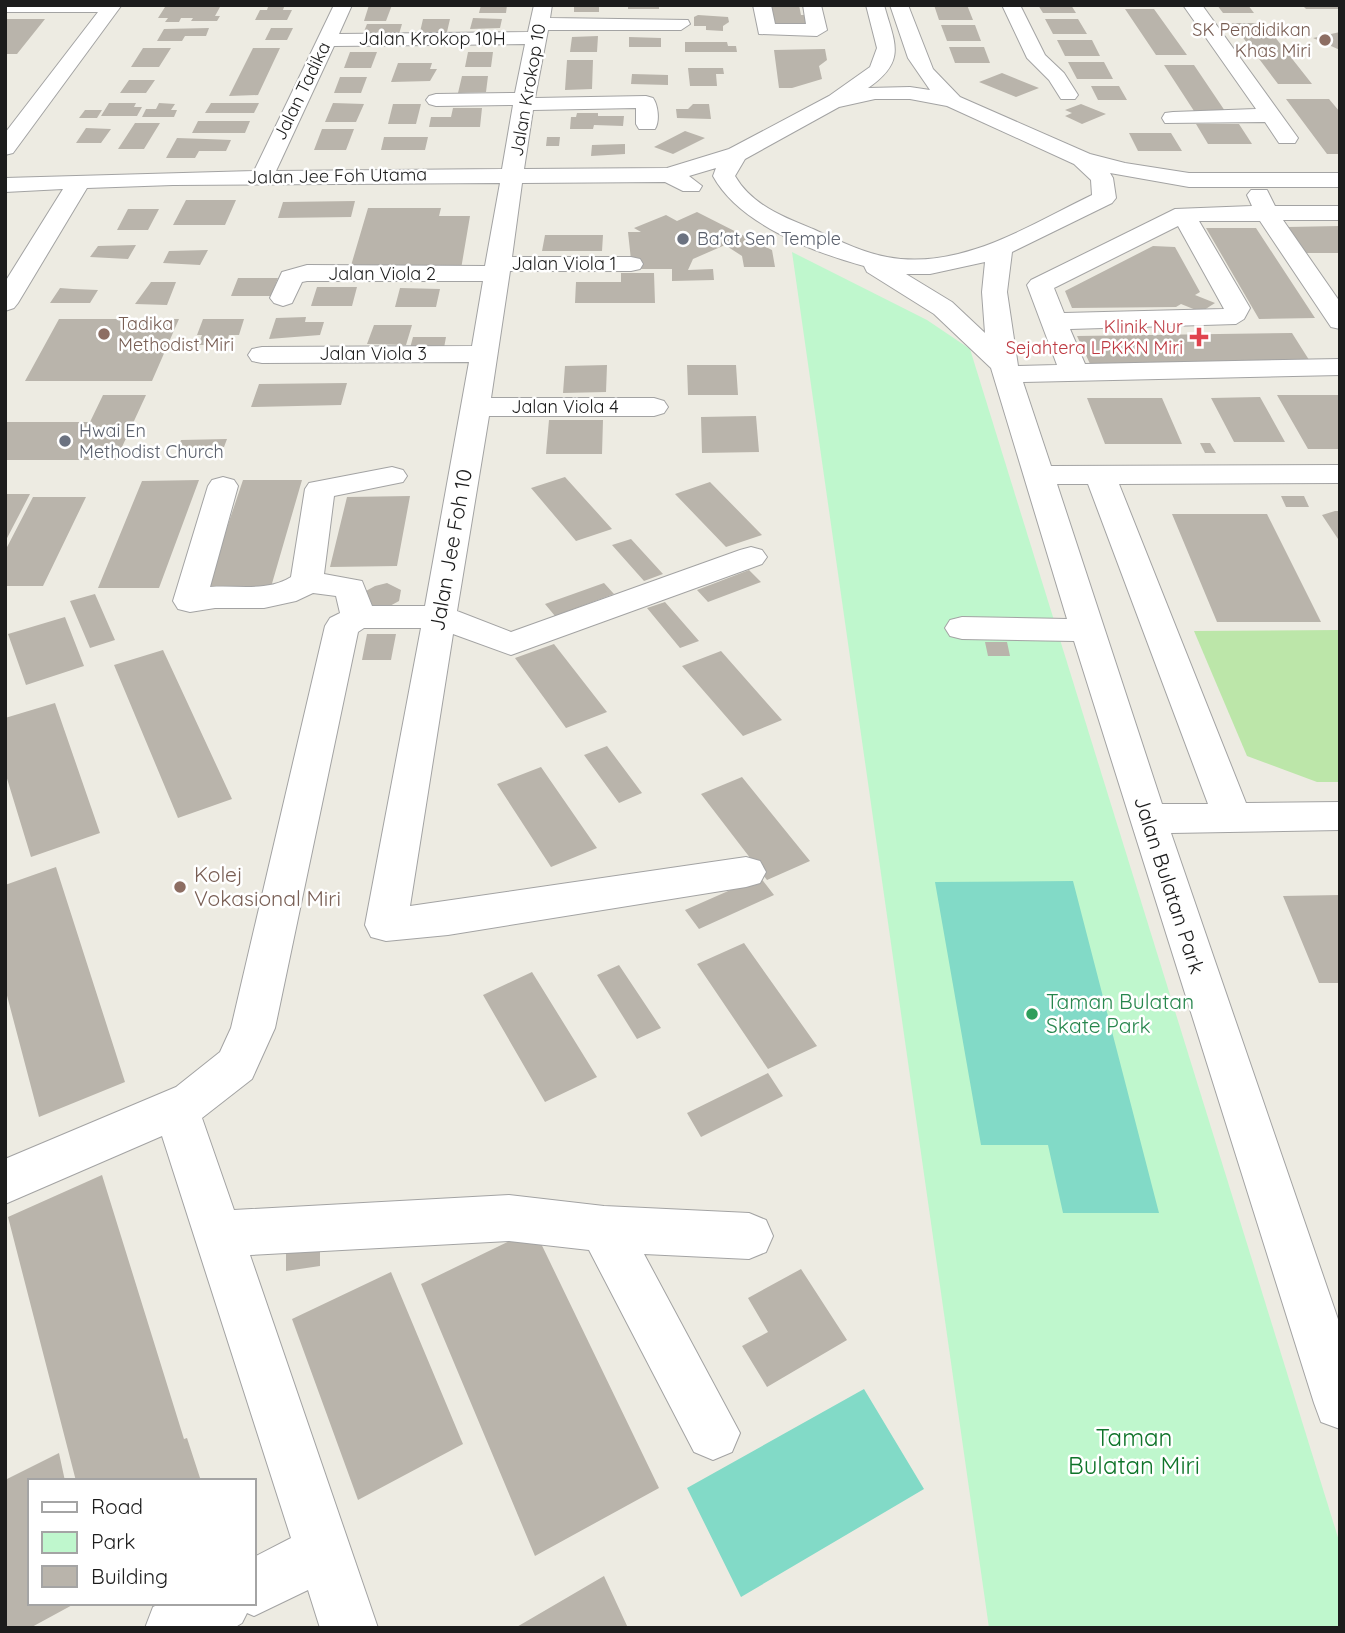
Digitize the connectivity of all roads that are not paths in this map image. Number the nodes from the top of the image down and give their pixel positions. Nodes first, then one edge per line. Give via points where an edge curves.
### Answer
1 (112, 5) edge
2 (343, 5) edge
3 (762, 5) edge
4 (811, 5) edge
5 (830, 5) edge
6 (874, 5) edge
7 (899, 5) edge
8 (1011, 5) edge
9 (1192, 5) edge
10 (5, 6) edge
11 (540, 22) edge
12 (681, 24) dead end
13 (836, 30) dead end
14 (327, 40) junction
15 (1068, 95) dead end
16 (436, 100) dead end
17 (524, 101) junction
18 (953, 101) junction
19 (832, 102) junction
20 (1271, 116) junction
21 (1173, 117) dead end
22 (648, 124) dead end
23 (1287, 138) dead end
24 (11, 141) edge
25 (737, 154) junction
26 (1082, 159) junction
27 (513, 175) junction
28 (669, 175) junction
29 (261, 177) junction
30 (1189, 180) junction
31 (1253, 180) junction
32 (1340, 180) edge
33 (76, 181) junction
34 (5, 185) edge
35 (1104, 198) junction
36 (743, 204) junction
37 (1340, 213) edge
38 (1183, 214) junction
39 (1267, 214) junction
40 (1001, 247) junction
41 (862, 259) junction
42 (631, 264) dead end
43 (497, 269) junction
44 (283, 298) dead end
45 (5, 303) edge
46 (1054, 321) junction
47 (1340, 321) edge
48 (484, 354) junction
49 (262, 355) dead end
50 (1340, 368) edge
51 (1006, 369) junction
52 (1074, 372) junction
53 (476, 407) junction
54 (654, 407) dead end
55 (1340, 474) edge
56 (1039, 475) junction
57 (1100, 475) junction
58 (392, 476) dead end
59 (223, 486) dead end
60 (751, 558) dead end
61 (307, 582) junction
62 (358, 617) junction
63 (439, 617) junction
64 (962, 628) dead end
65 (1090, 630) junction
66 (1340, 816) edge
67 (1232, 817) junction
68 (1147, 819) junction
69 (746, 872) dead end
70 (176, 1108) junction
71 (5, 1182) edge
72 (604, 1229) junction
73 (218, 1234) junction
74 (749, 1236) dead end
75 (1340, 1403) edge
76 (713, 1433) dead end
77 (323, 1552) junction
78 (256, 1586) edge
79 (218, 1605) edge
80 (174, 1628) edge
81 (349, 1628) edge

1 - 10 street
1 - 24 street
2 - 14 street, Jalan Tadika
3 - 4 street via 766,30 817,30
5 - 13 street
6 - 19 street via 887,48 883,63
7 - 18 street via 921,69 933,86
8 - 15 street via 1037,58
9 - 20 street
11 - 12 street, Jalan Krokop 10H
11 - 14 street, Jalan Krokop 10H
11 - 17 street, Jalan Krokop 10
14 - 29 street, Jalan Tadika
16 - 17 street
17 - 22 street via 646,102
17 - 27 street, Jalan Krokop 10
18 - 19 street via 910,93 875,93
18 - 26 street
19 - 25 street
20 - 21 street
20 - 23 street
24 - 33 street via 28,163
25 - 28 street
25 - 36 street via 724,176
26 - 30 street
26 - 35 street via 1102,178
27 - 28 street, Jalan Jee Foh Utama
27 - 29 street, Jalan Jee Foh Utama
27 - 43 street, Jalan Jee Foh 10
28 - 36 street
29 - 33 street, Jalan Jee Foh Utama
30 - 31 street
30 - 35 street
31 - 32 street
31 - 39 street
33 - 34 street, Jalan Jee Foh Utama
33 - 45 street
35 - 40 street
36 - 41 street
37 - 39 street
38 - 39 street
38 - 46 street via 1040,285
38 - 46 street via 1237,308 1235,313 1227,318
39 - 47 street
40 - 41 street via 933,266 904,267
40 - 51 street, Jalan Bulatan Park via 993,273 994,303
41 - 51 street via 943,308 974,333
42 - 43 street, Jalan Viola 1
43 - 44 street, Jalan Viola 2 via 297,275 291,277
43 - 48 street, Jalan Jee Foh 10
46 - 52 street
48 - 49 street, Jalan Viola 3
48 - 53 street, Jalan Jee Foh 10
50 - 52 street
51 - 52 street
51 - 56 street, Jalan Bulatan Park
53 - 54 street, Jalan Viola 4
53 - 63 street, Jalan Jee Foh 10
55 - 57 street
56 - 57 street
56 - 65 street, Jalan Bulatan Park
57 - 67 street
58 - 61 street via 320,489
59 - 61 street via 190,601 273,598
60 - 63 street via 511,644
61 - 62 street via 351,588
62 - 63 street
62 - 70 street via 342,626 253,1028 236,1065 192,1101
63 - 69 street, Jalan Jee Foh 10 via 386,925
64 - 65 street
65 - 68 street, Jalan Bulatan Park
66 - 67 street
67 - 68 street
68 - 75 street, Jalan Bulatan Park
70 - 71 street
70 - 73 street
72 - 73 street via 509,1218
72 - 74 street
72 - 76 street
73 - 77 street
77 - 78 street
77 - 81 street
79 - 80 street

